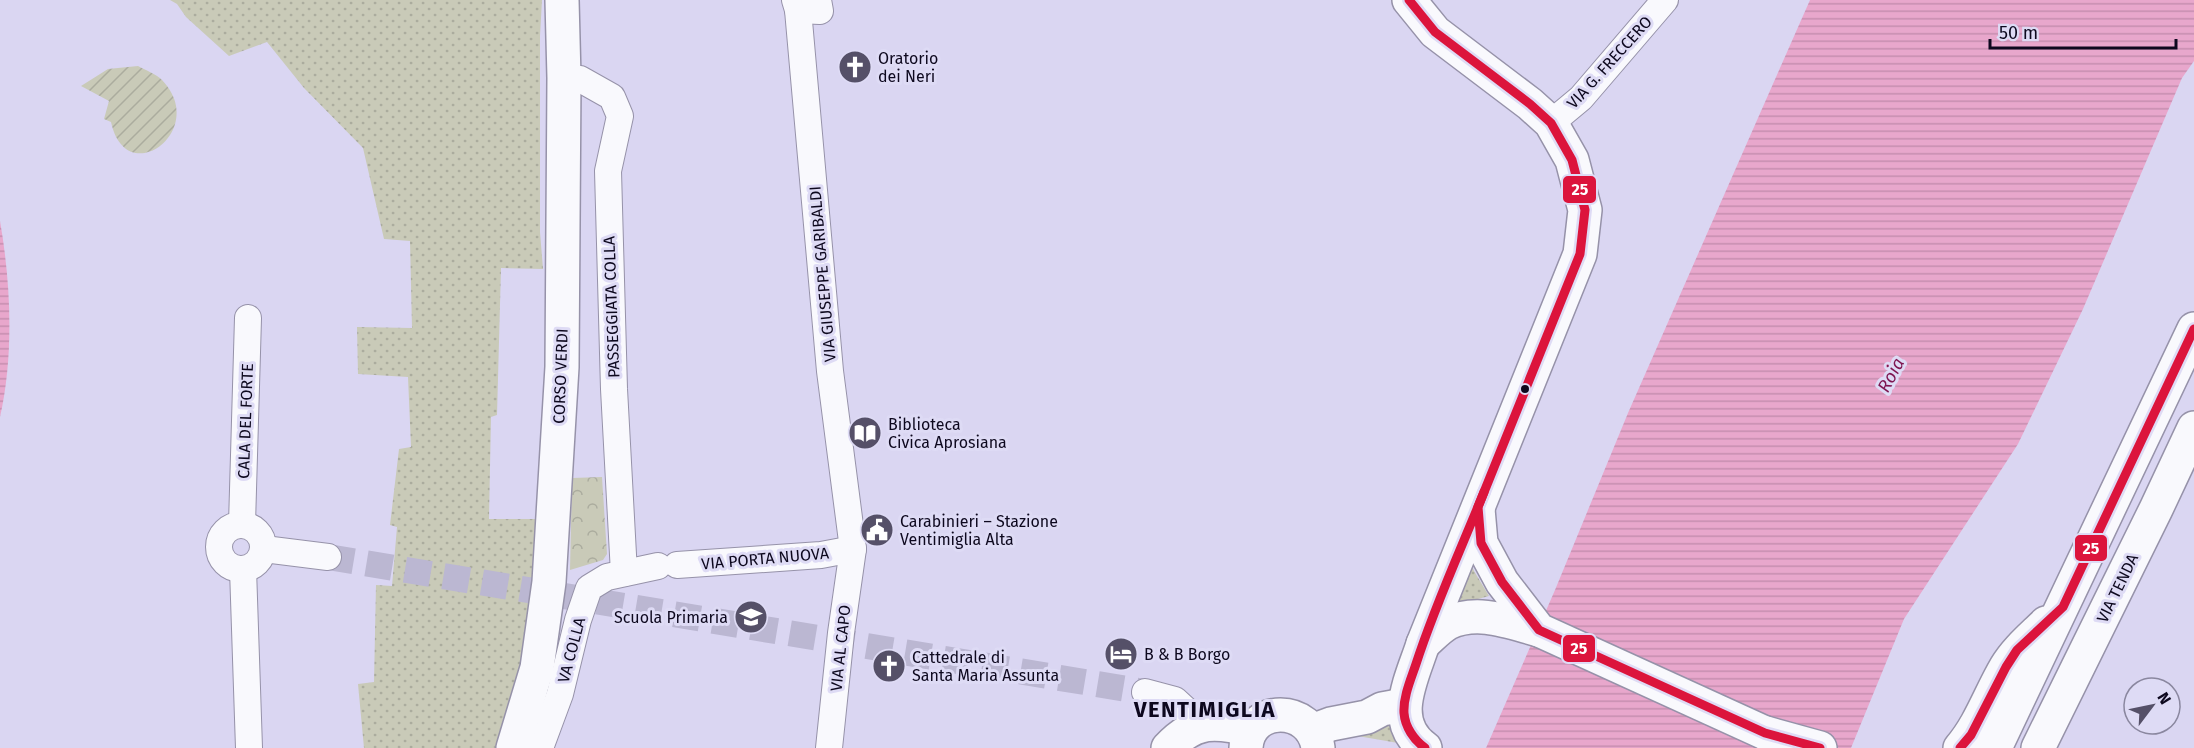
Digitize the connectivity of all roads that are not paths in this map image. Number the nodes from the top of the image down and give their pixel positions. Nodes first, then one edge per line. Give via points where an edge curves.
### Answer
1 (562, 0) edge
2 (1408, 0) edge
3 (1665, 0) edge
4 (804, 3) edge
5 (564, 78) junction
6 (1551, 123) junction
7 (248, 318) dead end
8 (2194, 329) edge
9 (2194, 428) edge
10 (1478, 507) junction
11 (242, 524) junction
12 (264, 549) junction
13 (853, 549) junction
14 (328, 557) tunnel mouth
15 (243, 569) junction
16 (624, 573) junction
17 (2063, 607) junction
18 (1539, 630) junction
19 (1423, 644) junction
20 (1145, 692) tunnel mouth
21 (1404, 705) junction
22 (1201, 724) junction
23 (1249, 739) edge
24 (1315, 739) edge
25 (1776, 740) edge
26 (249, 748) edge
27 (513, 748) edge
28 (540, 748) edge
29 (830, 748) edge
30 (1168, 748) edge
31 (1425, 748) edge
32 (1820, 748) edge
33 (1960, 748) edge
34 (1995, 748) edge
35 (2038, 748) edge

1 - 5 main road, CORSO VERDI
2 - 6 main road via 1435,32
3 - 6 street, VIA G. FRECCERO via 1581,98
4 - 13 street, VIA GIUSEPPE GARIBALDI via 830,371
5 - 16 street, PASSEGGIATA COLLA via 580,79 612,96 620,116 608,171
5 - 27 main road, CORSO VERDI via 562,368 549,582 537,668
6 - 10 main road via 1572,160 1585,210 1580,254
7 - 11 street, CALA DEL FORTE
8 - 17 main road
9 - 35 main road, VIA TENDA
10 - 18 main road via 1481,543 1502,582
10 - 19 main road
11 - 12 street via 255,529
11 - 15 street via 228,528 218,546 228,565
12 - 14 street
12 - 15 street via 257,563
13 - 16 street, VIA PORTA NUOVA
13 - 29 street, VIA AL CAPO
15 - 26 street
16 - 28 street, VA COLLA via 589,588 560,694
17 - 33 main road via 2017,650
17 - 34 main road
18 - 19 main road via 1483,615 1447,624
18 - 25 main road
19 - 21 main road
20 - 22 street via 1175,700
21 - 24 main road via 1332,724
21 - 31 main road via 1409,727
22 - 23 main road via 1223,723
22 - 30 main road
23 - 24 main road via 1264,718 1282,714 1299,718
25 - 32 main road

